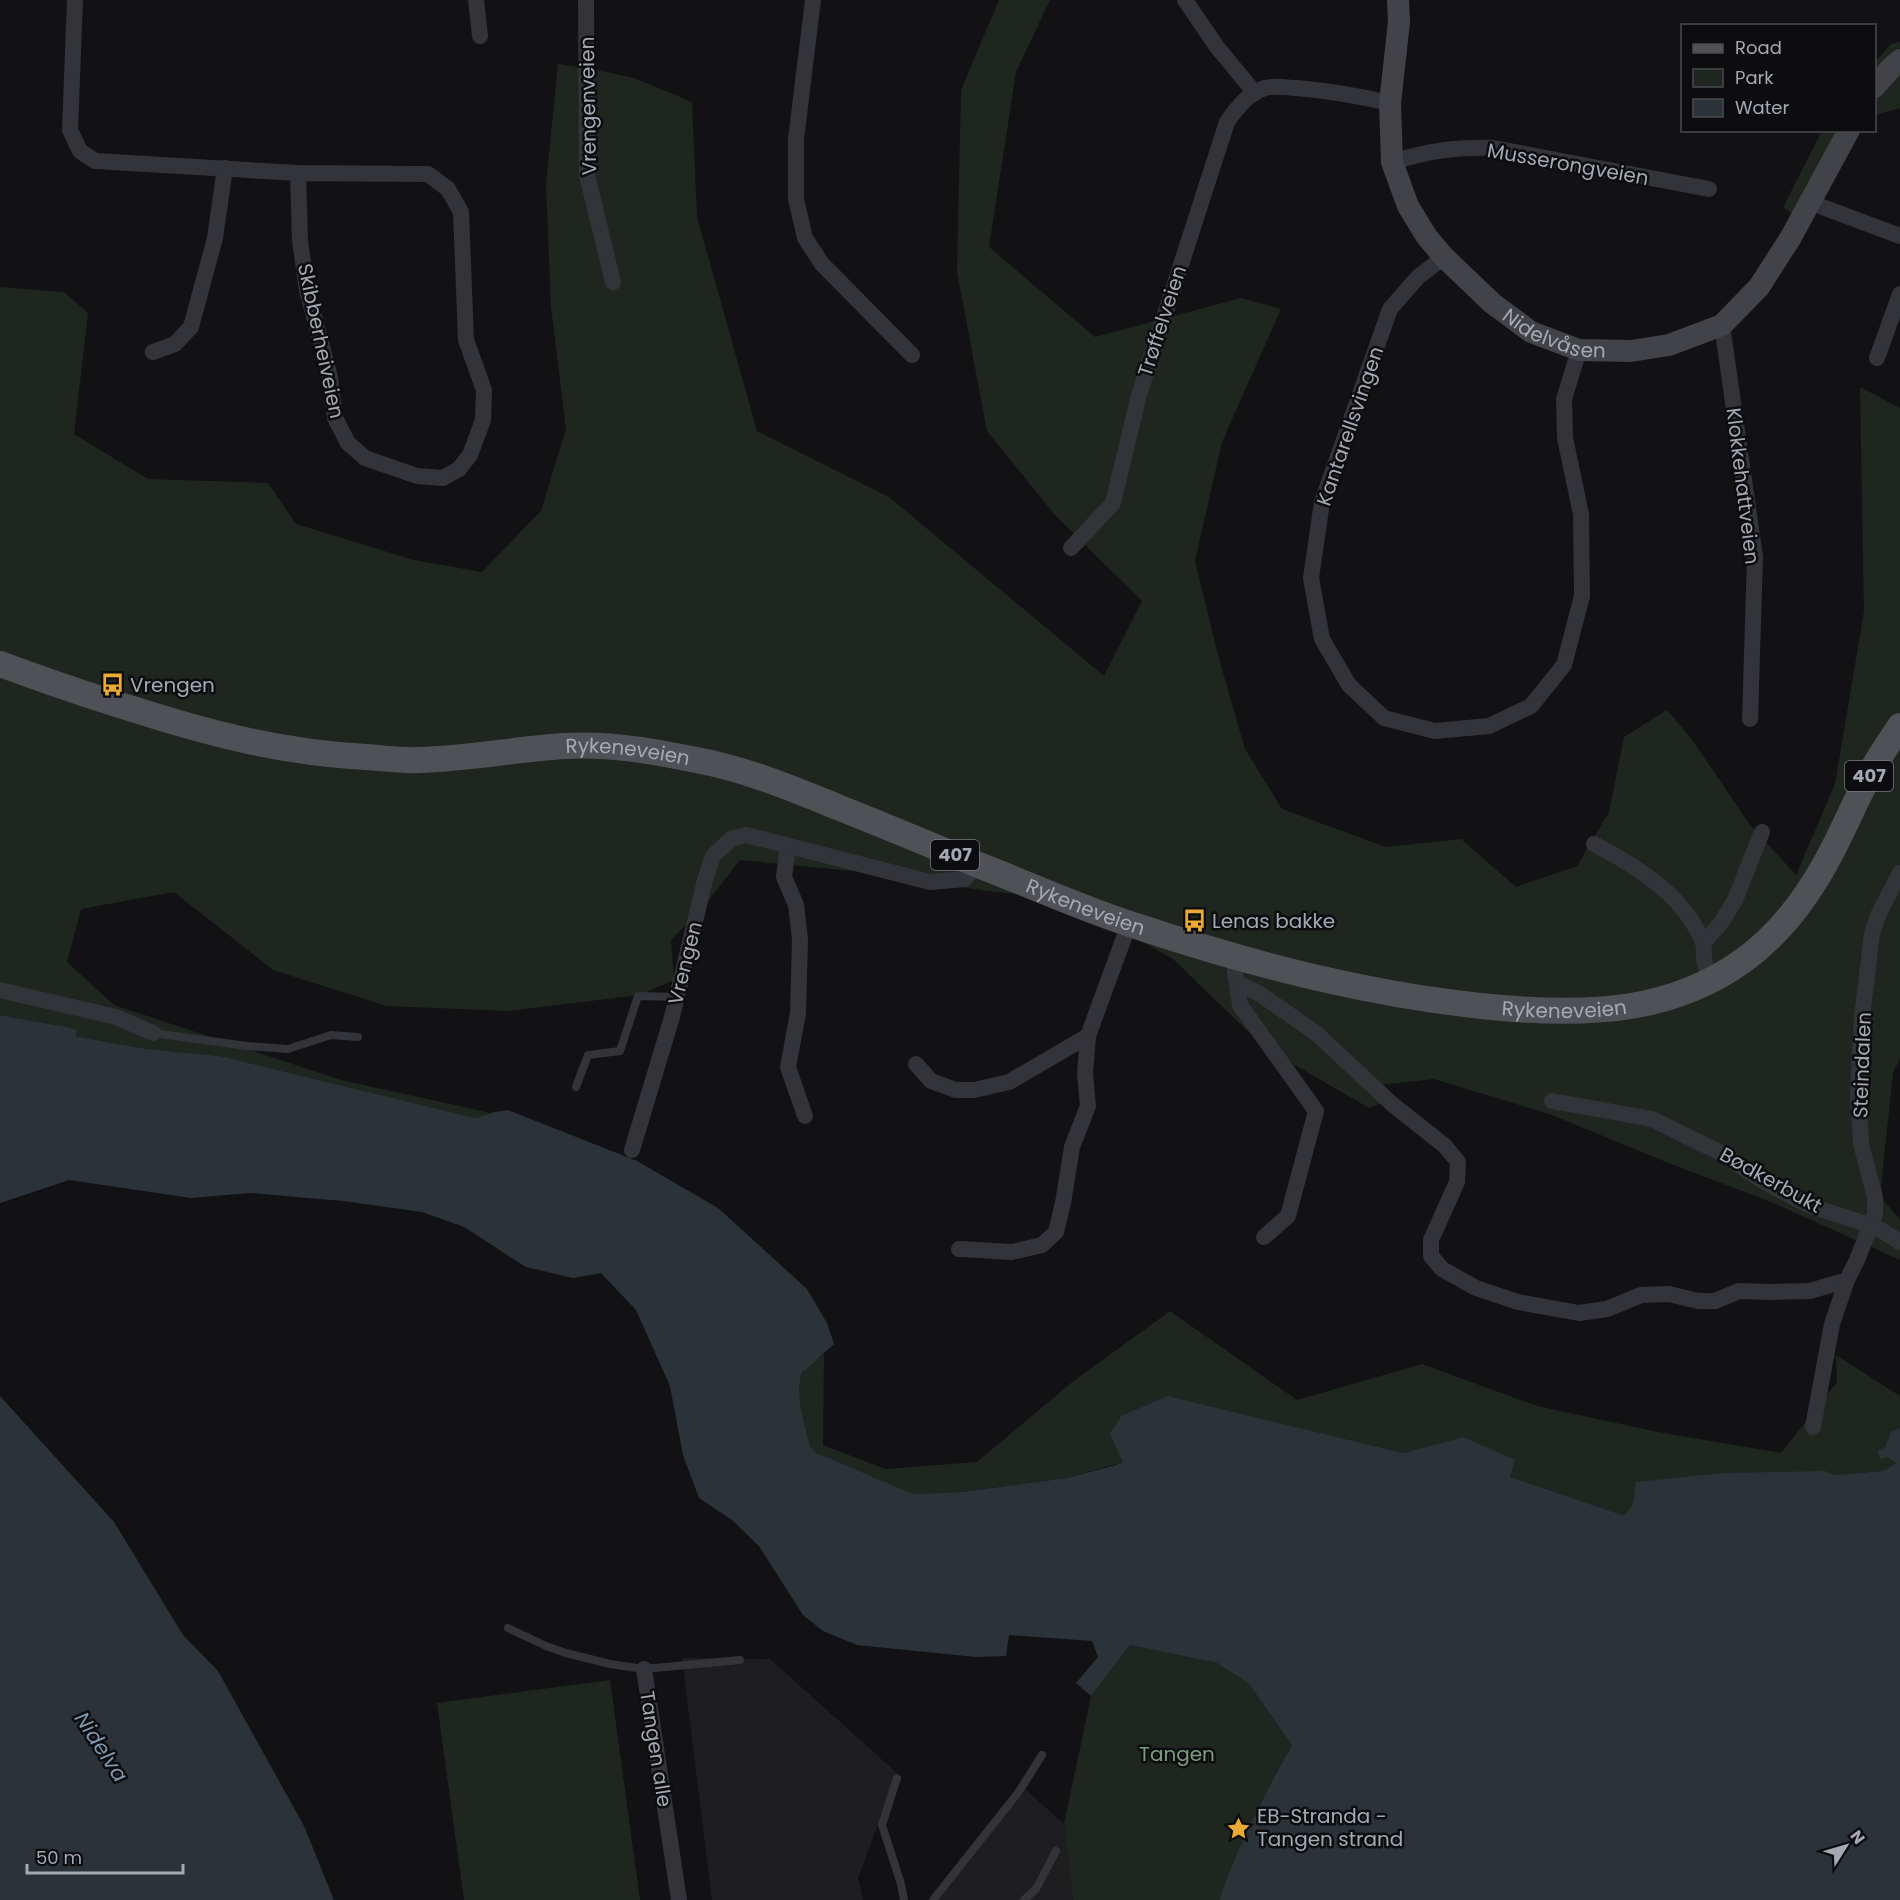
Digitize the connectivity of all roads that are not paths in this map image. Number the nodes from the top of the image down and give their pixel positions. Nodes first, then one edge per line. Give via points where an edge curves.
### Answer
1 (75, 0) edge
2 (476, 0) edge
3 (586, 0) edge
4 (813, 0) edge
5 (1185, 0) edge
6 (1398, 0) edge
7 (480, 36) dead end
8 (1900, 60) edge
9 (1876, 86) edge
10 (1255, 93) junction
11 (1390, 103) junction
12 (1848, 132) edge
13 (1392, 162) junction
14 (225, 168) junction
15 (298, 173) junction
16 (1709, 189) dead end
17 (1809, 202) junction
18 (1900, 236) edge
19 (1444, 257) junction
20 (613, 282) dead end
21 (1900, 294) edge
22 (1722, 326) junction
23 (1579, 350) junction
24 (153, 352) dead end
25 (912, 355) dead end
26 (1877, 358) dead end
27 (1071, 548) dead end
28 (0, 664) edge
29 (1750, 719) dead end
30 (1900, 726) edge
31 (1762, 832) dead end
32 (1594, 844) dead end
33 (788, 846) junction
34 (977, 864) junction
35 (1900, 873) edge
36 (1129, 924) junction
37 (1704, 942) junction
38 (1235, 956) junction
39 (1713, 979) junction
40 (1237, 982) junction
41 (0, 990) edge
42 (677, 997) junction
43 (153, 1033) joint
44 (1089, 1036) junction
45 (358, 1037) dead end
46 (916, 1064) dead end
47 (576, 1088) dead end
48 (1552, 1101) dead end
49 (805, 1116) dead end
50 (633, 1150) dead end
51 (1870, 1228) junction
52 (1264, 1237) dead end
53 (1900, 1242) edge
54 (958, 1249) dead end
55 (1847, 1280) junction
56 (1813, 1427) dead end
57 (508, 1628) dead end
58 (740, 1660) dead end
59 (644, 1669) junction
60 (1042, 1755) dead end
61 (897, 1778) dead end
62 (1056, 1851) dead end
63 (679, 1900) edge
64 (904, 1900) edge
65 (933, 1900) edge
66 (1024, 1900) edge

1 - 14 street, Skibberheiveien via 70,130 80,151 95,161
2 - 7 street
3 - 20 street, Vrengenveien via 587,175
4 - 25 street via 796,139 796,199 805,238 822,264
5 - 10 street
6 - 11 street, Nidelvåsen
8 - 9 street
10 - 11 street via 1279,87 1331,91
10 - 27 street, Trøffelveien via 1239,105 1227,122 1138,395 1113,503
11 - 13 street, Nidelvåsen
12 - 17 street, Nidelvåsen
13 - 16 street, Musserongveien via 1462,147 1493,148
13 - 19 street, Nidelvåsen via 1408,206
14 - 15 street, Skibberheiveien
14 - 24 street via 215,238 191,327 175,344
15 - 15 street, Skibberheiveien via 428,174 448,189 461,212 466,340 484,390 483,420 470,455 459,469 443,478 417,477 365,458 348,443 335,418 330,377 307,290 300,241
17 - 18 street
17 - 22 street, Nidelvåsen via 1759,287
19 - 23 street, Nidelvåsen via 1492,303 1531,332
19 - 23 street, Kantarellsvingen via 1418,277 1390,309 1322,502 1311,578 1322,639 1349,685 1384,718 1435,731 1489,726 1531,706 1564,665 1582,596 1581,514 1565,438 1564,399
21 - 26 street
22 - 23 street, Nidelvåsen via 1631,351
22 - 29 street, Klokkehattveien via 1755,557
28 - 34 main road, Rykeneveien / 407 via 195,729 324,755 418,760 569,745 654,752 718,765 783,784
30 - 39 main road, Rykeneveien / 407 via 1872,769 1809,889 1775,933 1745,959
31 - 37 street via 1735,900
32 - 37 street via 1661,886 1682,908
33 - 34 street, Vrengen via 930,882 965,879
33 - 42 street, Vrengen via 746,836 731,839 713,856
33 - 49 street via 784,877 795,905 800,939 798,1013 788,1067
34 - 36 main road, Rykeneveien / 407
35 - 51 street, Steindalen via 1872,934 1862,1016 1858,1092 1861,1144 1875,1197
36 - 38 main road, Rykeneveien / 407
36 - 44 street
37 - 39 street via 1705,966
38 - 39 main road, Rykeneveien / 407 via 1382,993 1452,1004 1544,1011 1635,1007
38 - 40 street
40 - 52 street via 1240,1005 1317,1111 1288,1216
40 - 55 street via 1317,1034 1392,1104 1446,1146 1458,1162 1457,1182 1431,1240 1431,1256 1442,1269 1476,1288 1518,1302 1579,1313 1606,1309 1641,1295 1669,1293 1715,1301 1739,1291 1810,1291
41 - 43 street via 116,1017
42 - 47 lane via 638,996 620,1051 588,1055
42 - 50 street, Vrengen
43 - 45 lane via 288,1049 331,1035
44 - 46 street via 1009,1082 974,1090 956,1090 931,1081
44 - 54 street via 1085,1074 1088,1106 1072,1147 1056,1232 1042,1245 1012,1252
48 - 51 street, Bødkerbukt via 1652,1119 1721,1153 1808,1205
51 - 53 street
51 - 55 street
55 - 56 street via 1832,1324
57 - 59 lane, Tangen alle via 546,1647
58 - 59 lane
59 - 63 street, Tangen alle
60 - 65 lane via 1018,1793
61 - 64 lane via 882,1825
62 - 66 lane via 1036,1889

